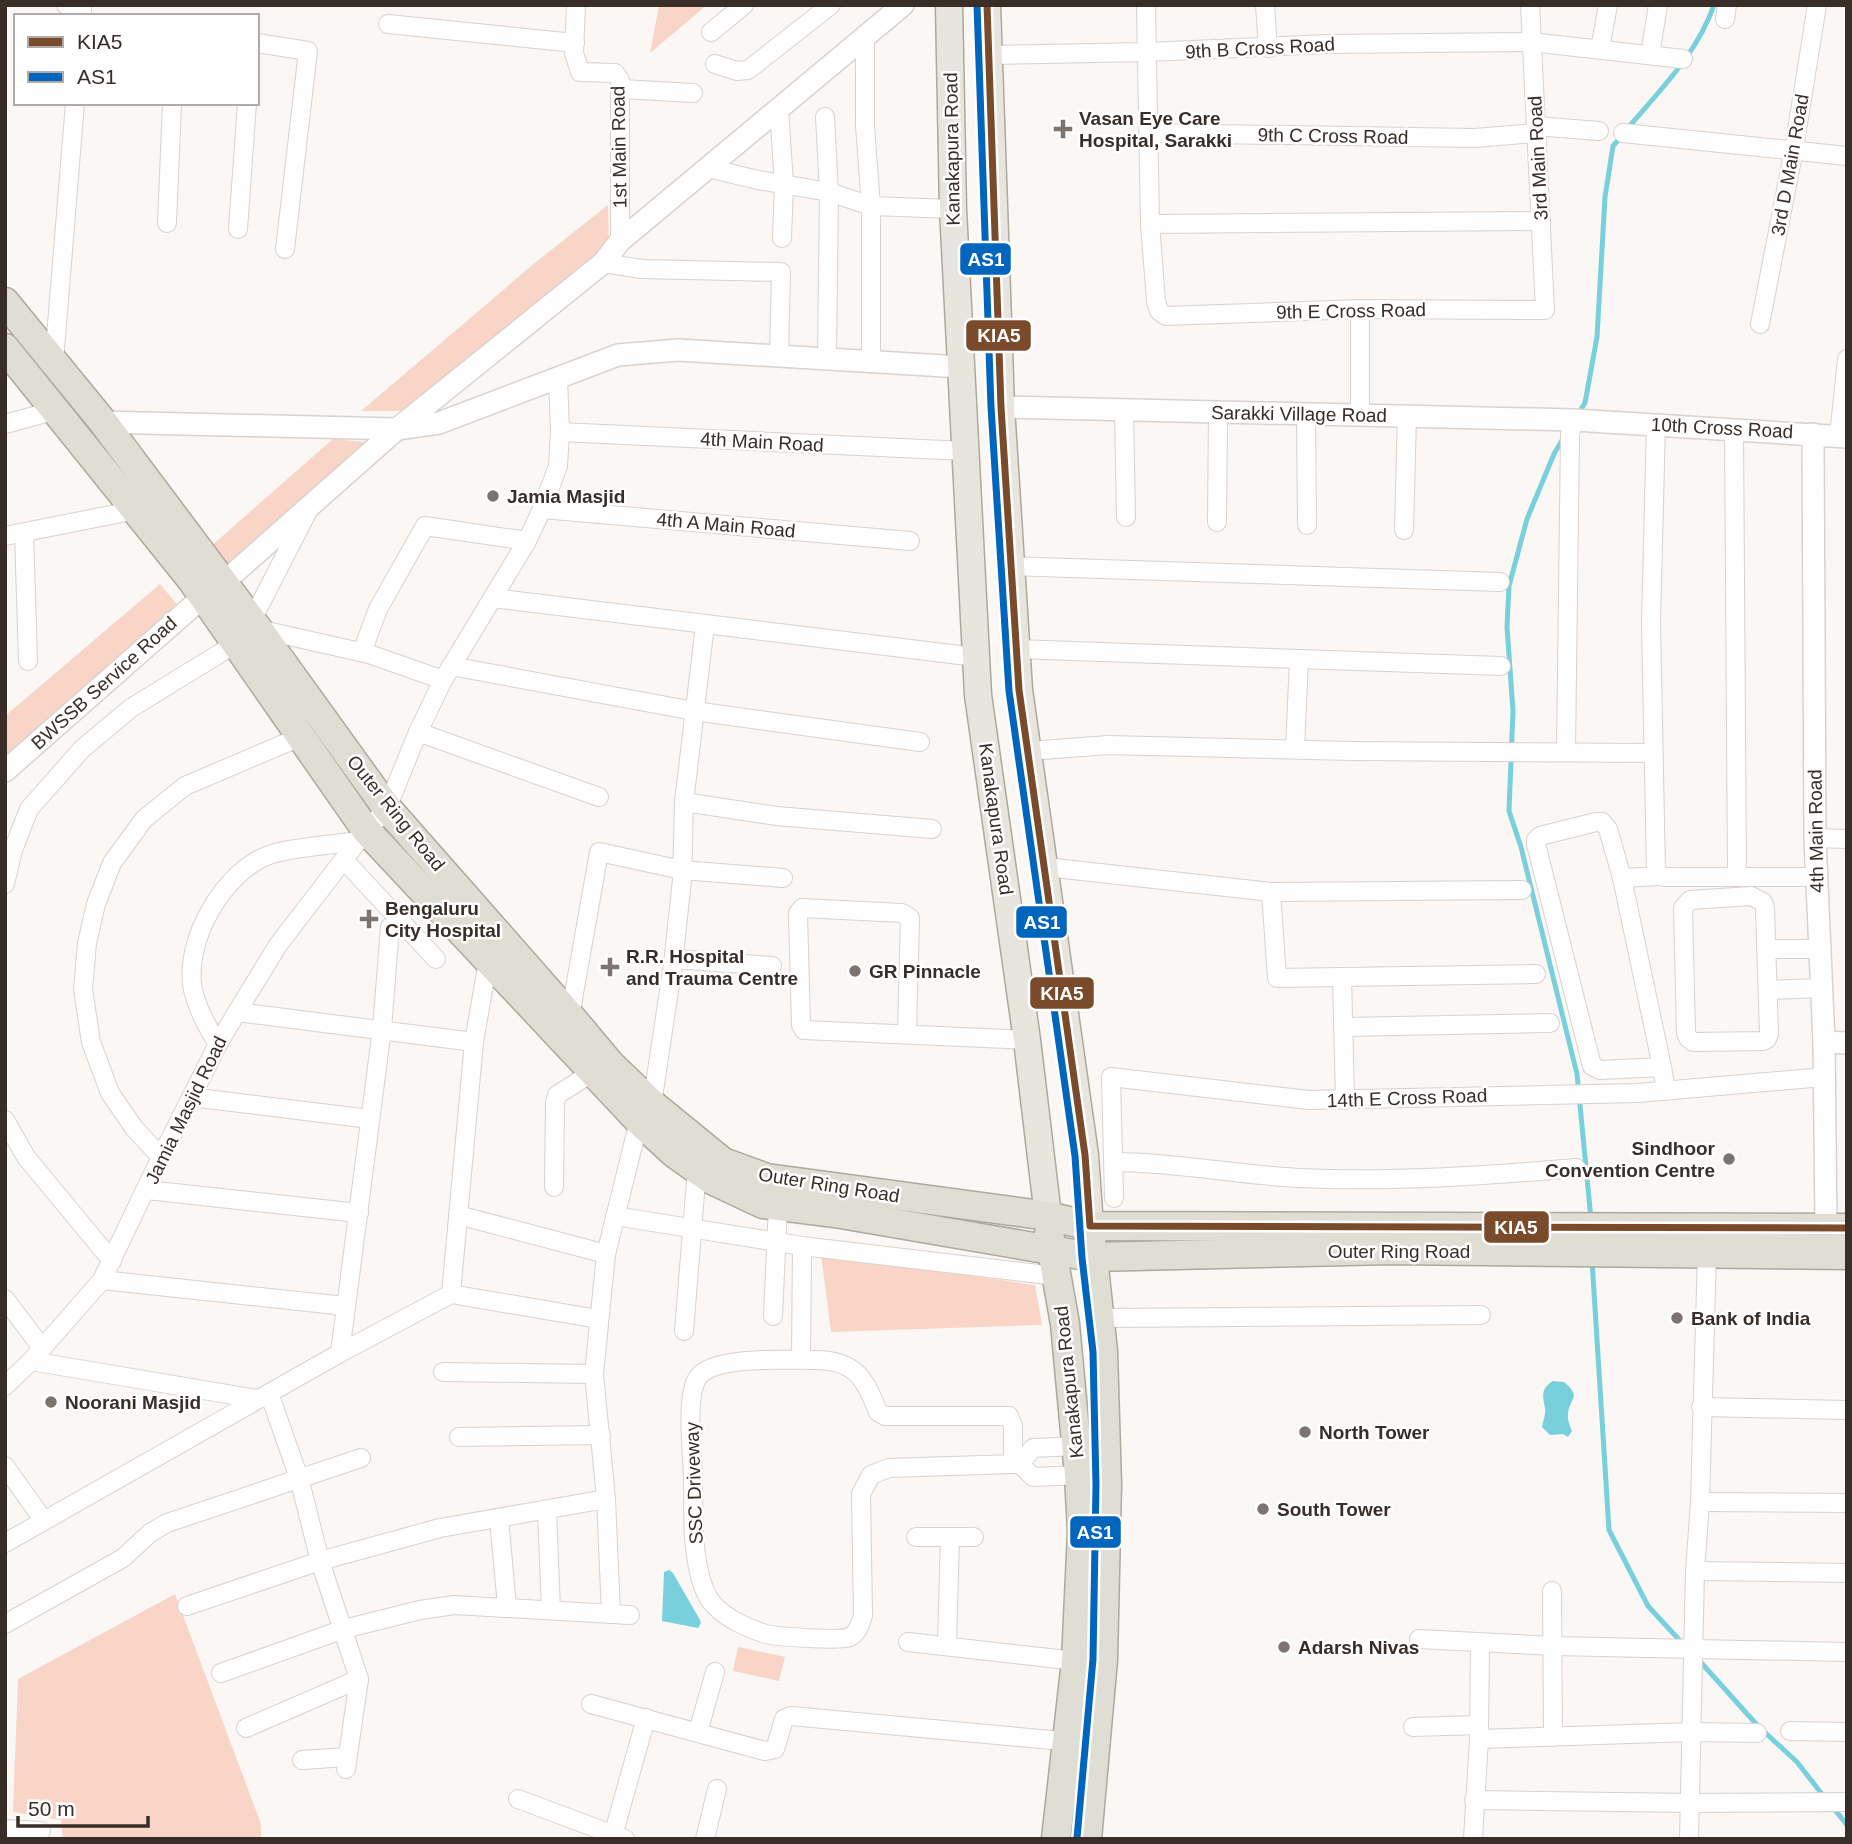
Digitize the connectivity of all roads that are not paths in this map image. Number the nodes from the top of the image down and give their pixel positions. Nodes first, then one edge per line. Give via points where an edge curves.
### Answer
1 (576, 5) edge
2 (744, 5) edge
3 (831, 5) edge
4 (904, 5) edge
5 (949, 5) edge
6 (986, 5) edge
7 (1146, 5) edge
8 (1265, 5) edge
9 (1530, 5) edge
10 (1608, 5) edge
11 (1658, 5) edge
12 (1816, 5) edge
13 (388, 24) dead end
14 (711, 32) dead end
15 (865, 36) junction
16 (1531, 42) junction
17 (259, 43) edge
18 (575, 43) junction
19 (1268, 48) junction
20 (1600, 49) junction
21 (1147, 52) junction
22 (988, 55) junction
23 (1650, 55) junction
24 (1683, 59) dead end
25 (715, 64) dead end
26 (622, 89) junction
27 (693, 93) dead end
28 (75, 105) edge
29 (172, 105) edge
30 (247, 105) edge
31 (779, 109) junction
32 (825, 117) dead end
33 (1536, 130) junction
34 (1600, 131) dead end
35 (1623, 132) dead end
36 (1150, 133) junction
37 (1794, 149) junction
38 (1847, 156) edge
39 (708, 168) junction
40 (784, 184) junction
41 (829, 191) junction
42 (872, 206) junction
43 (953, 208) junction
44 (1541, 221) junction
45 (167, 223) dead end
46 (1150, 224) junction
47 (238, 229) dead end
48 (782, 238) dead end
49 (620, 241) junction
50 (285, 249) dead end
51 (603, 263) junction
52 (5, 302) edge
53 (1360, 309) junction
54 (1545, 310) joint
55 (1760, 324) dead end
56 (5, 348) edge
57 (779, 356) junction
58 (827, 359) junction
59 (1847, 359) edge
60 (54, 361) junction
61 (871, 362) junction
62 (961, 367) junction
63 (558, 377) junction
64 (1001, 407) junction
65 (56, 410) junction
66 (1124, 411) junction
67 (1218, 412) junction
68 (1306, 413) junction
69 (1360, 415) junction
70 (1407, 416) junction
71 (1574, 420) junction
72 (1596, 421) joint
73 (103, 422) junction
74 (5, 424) edge
75 (1656, 425) junction
76 (397, 429) junction
77 (1734, 429) junction
78 (560, 432) junction
79 (1813, 433) junction
80 (1843, 437) edge
81 (965, 451) junction
82 (311, 505) junction
83 (541, 509) junction
84 (136, 510) junction
85 (1126, 517) dead end
86 (1217, 522) dead end
87 (1307, 525) dead end
88 (1404, 530) dead end
89 (24, 533) junction
90 (5, 536) edge
91 (527, 541) junction
92 (910, 541) dead end
93 (1012, 566) junction
94 (1500, 582) dead end
95 (214, 589) junction
96 (493, 597) junction
97 (705, 625) junction
98 (248, 631) junction
99 (1016, 649) junction
100 (362, 652) junction
101 (976, 657) junction
102 (1299, 659) junction
103 (28, 661) dead end
104 (1502, 666) dead end
105 (447, 673) junction
106 (694, 711) junction
107 (418, 732) junction
108 (300, 737) junction
109 (920, 742) dead end
110 (1295, 749) junction
111 (1029, 751) junction
112 (1566, 752) junction
113 (1653, 753) junction
114 (5, 771) edge
115 (599, 797) dead end
116 (684, 802) junction
117 (387, 808) junction
118 (932, 829) dead end
119 (362, 836) junction
120 (1815, 838) junction
121 (1847, 839) edge
122 (344, 860) junction
123 (1046, 867) junction
124 (682, 870) junction
125 (1659, 876) junction
126 (1737, 877) junction
127 (1816, 877) junction
128 (783, 878) dead end
129 (1622, 878) junction
130 (5, 884) edge
131 (1522, 890) dead end
132 (1271, 892) junction
133 (390, 927) dead end
134 (1766, 949) junction
135 (1820, 949) junction
136 (436, 959) dead end
137 (674, 959) junction
138 (488, 961) junction
139 (772, 965) dead end
140 (1536, 974) dead end
141 (1342, 977) junction
142 (1822, 988) junction
143 (1768, 990) junction
144 (237, 1012) junction
145 (570, 1016) junction
146 (1550, 1023) dead end
147 (1344, 1027) junction
148 (382, 1029) junction
149 (907, 1034) junction
150 (1027, 1040) junction
151 (474, 1041) junction
152 (1824, 1042) junction
153 (1847, 1043) edge
154 (218, 1044) junction
155 (1661, 1067) junction
156 (1632, 1069) junction
157 (593, 1072) junction
158 (1824, 1077) junction
159 (1666, 1091) junction
160 (1638, 1093) junction
161 (191, 1097) junction
162 (1345, 1100) junction
163 (645, 1112) junction
164 (370, 1119) junction
165 (5, 1120) edge
166 (161, 1157) junction
167 (1114, 1162) junction
168 (1576, 1168) dead end
169 (697, 1169) junction
170 (554, 1187) dead end
171 (147, 1190) junction
172 (1114, 1198) dead end
173 (778, 1206) junction
174 (359, 1213) junction
175 (458, 1215) junction
176 (615, 1216) junction
177 (1048, 1216) junction
178 (1090, 1226) junction
179 (692, 1227) junction
180 (1836, 1228) edge
181 (1592, 1239) junction
182 (776, 1241) junction
183 (802, 1246) junction
184 (1707, 1252) junction
185 (606, 1254) junction
186 (1847, 1255) edge
187 (1092, 1257) junction
188 (112, 1261) junction
189 (1054, 1263) junction
190 (102, 1280) junction
191 (451, 1294) junction
192 (5, 1299) edge
193 (345, 1306) junction
194 (1481, 1315) dead end
195 (773, 1316) dead end
196 (1100, 1318) junction
197 (598, 1319) junction
198 (684, 1331) dead end
199 (340, 1353) junction
200 (36, 1355) junction
201 (801, 1360) junction
202 (443, 1372) dead end
203 (594, 1374) junction
204 (5, 1386) edge
205 (263, 1396) junction
206 (1701, 1407) junction
207 (1847, 1410) edge
208 (601, 1435) junction
209 (459, 1437) dead end
210 (1076, 1446) junction
211 (361, 1458) dead end
212 (1017, 1464) junction
213 (5, 1465) edge
214 (1079, 1475) junction
215 (299, 1478) junction
216 (606, 1499) junction
217 (1700, 1502) junction
218 (1847, 1503) edge
219 (547, 1510) junction
220 (499, 1518) junction
221 (44, 1521) junction
222 (916, 1537) dead end
223 (950, 1537) junction
224 (974, 1537) dead end
225 (5, 1543) edge
226 (320, 1562) junction
227 (1695, 1571) junction
228 (1847, 1573) edge
229 (1552, 1591) dead end
230 (187, 1606) dead end
231 (507, 1607) junction
232 (551, 1610) junction
233 (611, 1614) junction
234 (630, 1615) dead end
235 (5, 1624) edge
236 (344, 1629) junction
237 (1419, 1639) dead end
238 (908, 1642) dead end
239 (1480, 1644) junction
240 (947, 1645) junction
241 (1553, 1646) junction
242 (1693, 1651) junction
243 (1847, 1652) edge
244 (1076, 1661) junction
245 (715, 1672) dead end
246 (221, 1673) dead end
247 (359, 1679) junction
248 (591, 1704) dead end
249 (646, 1718) junction
250 (1413, 1727) dead end
251 (246, 1728) dead end
252 (1790, 1731) dead end
253 (698, 1732) junction
254 (1479, 1732) junction
255 (1692, 1732) junction
256 (1847, 1732) edge
257 (1757, 1733) dead end
258 (1553, 1737) junction
259 (1067, 1742) junction
260 (1095, 1744) junction
261 (302, 1760) dead end
262 (716, 1789) dead end
263 (518, 1798) dead end
264 (1474, 1800) junction
265 (1847, 1802) edge
266 (1691, 1803) junction
267 (5, 1829) edge
268 (41, 1831) dead end
269 (617, 1837) edge
270 (705, 1839) edge
271 (1056, 1839) edge
272 (1087, 1839) edge
273 (1473, 1839) edge
274 (1689, 1839) edge

1 - 18 street, 1st Main Road
2 - 14 street
3 - 25 street via 748,70
4 - 15 street, BWSSB Service Road
5 - 43 main road, Kanakapura Road
6 - 22 main road, Kanakapura Road
7 - 21 street
8 - 19 street
9 - 16 street, 3rd Main Road
10 - 20 street
11 - 23 street
12 - 37 street, 3rd D Main Road
13 - 18 street
15 - 31 street, BWSSB Service Road
15 - 42 street via 865,126
16 - 19 street, 9th B Cross Road
16 - 20 street, 9th B Cross Road
16 - 33 street, 3rd Main Road
17 - 50 street via 307,51
18 - 26 street, 1st Main Road via 580,72 615,73
19 - 21 street, 9th B Cross Road
20 - 23 street, 9th B Cross Road
21 - 22 street, 9th B Cross Road
21 - 36 street
22 - 64 main road, Kanakapura Road
23 - 24 street, 9th B Cross Road
26 - 27 street
26 - 49 street, 1st Main Road
28 - 60 street
29 - 45 street
30 - 47 street
31 - 39 street, BWSSB Service Road
31 - 40 street
32 - 41 street
33 - 34 street, 9th C Cross Road
33 - 36 street, 9th C Cross Road via 1475,138
33 - 44 street, 3rd Main Road
35 - 37 street
36 - 46 street
37 - 38 street
37 - 55 street, 3rd D Main Road
39 - 40 street
39 - 49 street, BWSSB Service Road
40 - 41 street
40 - 48 street
41 - 42 street
41 - 58 street
42 - 43 street
42 - 61 street
43 - 62 main road, Kanakapura Road
44 - 46 street
44 - 54 street, 3rd Main Road
46 - 53 street, 9th E Cross Road via 1156,302 1166,316
49 - 51 street, BWSSB Service Road
51 - 57 street via 642,269 780,272
51 - 76 street, BWSSB Service Road
52 - 60 highway, Outer Ring Road
53 - 54 street, 9th E Cross Road
53 - 69 street
56 - 65 highway, Outer Ring Road
57 - 58 street
57 - 63 street via 678,350 618,355
58 - 61 street
59 - 80 street
60 - 73 highway, Outer Ring Road
61 - 62 street
62 - 81 main road, Kanakapura Road
63 - 76 street via 439,423
63 - 78 street
64 - 66 street, Sarakki Village Road
64 - 93 main road, Kanakapura Road
65 - 74 street
65 - 84 highway, Outer Ring Road
66 - 67 street, Sarakki Village Road
66 - 85 street
67 - 68 street, Sarakki Village Road
67 - 86 street
68 - 69 street, Sarakki Village Road
68 - 87 street
69 - 70 street, Sarakki Village Road
70 - 71 street, Sarakki Village Road
70 - 88 street
71 - 72 street, Sarakki Village Road
71 - 112 street via 1570,434
72 - 75 street, 10th Cross Road
73 - 76 street
73 - 95 highway, Outer Ring Road
75 - 77 street, 10th Cross Road
75 - 113 street
76 - 82 street, BWSSB Service Road
77 - 79 street, 10th Cross Road
77 - 126 street
78 - 81 street, 4th Main Road
78 - 83 street via 558,466
79 - 80 street, 10th Cross Road
79 - 120 street, 4th Main Road
81 - 101 main road, Kanakapura Road
82 - 95 street, BWSSB Service Road
82 - 98 street
83 - 91 street
83 - 92 street, 4th A Main Road
84 - 89 street
84 - 95 highway, Outer Ring Road
89 - 90 street
89 - 103 street
91 - 96 street
91 - 100 street via 425,526 377,609
93 - 94 street
93 - 99 main road, Kanakapura Road
95 - 98 highway, Outer Ring Road
95 - 114 street, BWSSB Service Road
96 - 97 street
96 - 105 street
97 - 101 street
97 - 106 street
98 - 100 street
98 - 108 highway, Outer Ring Road
98 - 117 highway, Outer Ring Road
98 - 130 street via 131,708 82,750 29,809
99 - 102 street
99 - 111 main road, Kanakapura Road
100 - 105 street
101 - 150 main road, Kanakapura Road
102 - 104 street
102 - 110 street
105 - 106 street
105 - 107 street
106 - 109 street
106 - 116 street
107 - 115 street
107 - 117 street
108 - 119 highway, Outer Ring Road
108 - 166 street via 185,786 144,819 112,863 96,904 83,989 91,1042 110,1093
110 - 111 street via 1108,745
110 - 112 street
111 - 123 main road, Kanakapura Road
112 - 113 street
113 - 125 street
116 - 118 street via 778,816
116 - 124 street
117 - 119 street, Jamia Masjid Road
117 - 145 highway, Outer Ring Road
119 - 122 street, Jamia Masjid Road
119 - 138 highway, Outer Ring Road
119 - 154 street via 271,855 243,870 220,894 204,923 193,959 193,988 200,1015
120 - 121 street
120 - 127 street, 4th Main Road
122 - 136 street
122 - 144 street, Jamia Masjid Road via 278,945
123 - 132 street
123 - 178 main road, Kanakapura Road via 1085,1155
124 - 128 street
124 - 137 street
124 - 145 street via 599,852
125 - 126 street
125 - 129 street
126 - 127 street
127 - 135 street, 4th Main Road
129 - 155 street
129 - 156 street via 1602,822 1536,840 1592,1066
131 - 132 street
132 - 141 street via 1277,978
133 - 148 street
134 - 135 street
134 - 143 street
134 - 143 street via 1765,908 1758,898 1685,903 1688,1038 1698,1042 1767,1039
135 - 142 street, 4th Main Road
137 - 139 street
137 - 163 street
138 - 151 street
138 - 157 highway, Outer Ring Road
140 - 141 street
141 - 147 street
142 - 143 street
142 - 152 street, 4th Main Road
144 - 148 street
144 - 154 street, Jamia Masjid Road
145 - 163 highway, Outer Ring Road
146 - 147 street
147 - 162 street
148 - 151 street
148 - 164 street
149 - 149 street via 802,1028 798,914 802,908 910,918
149 - 150 street
150 - 177 main road, Kanakapura Road
151 - 175 street
152 - 153 street
152 - 158 street, 4th Main Road
154 - 161 street, Jamia Masjid Road
155 - 156 street
155 - 159 street
156 - 160 street
157 - 163 highway, Outer Ring Road
157 - 170 street via 557,1095
158 - 159 street, 14th E Cross Road
158 - 180 street, 4th Main Road
159 - 160 street, 14th E Cross Road
160 - 162 street, 14th E Cross Road
161 - 164 street
161 - 166 street, Jamia Masjid Road
162 - 167 street, 14th E Cross Road via 1309,1101 1111,1077
163 - 169 highway, Outer Ring Road via 674,1153
163 - 176 street
163 - 177 highway, Outer Ring Road via 723,1162 767,1178
164 - 174 street
165 - 188 street via 26,1157
166 - 171 street, Jamia Masjid Road
167 - 168 street via 1298,1178 1479,1177
167 - 172 street, 14th E Cross Road
169 - 173 highway, Outer Ring Road via 712,1180
169 - 179 street
171 - 174 street
171 - 188 street, Jamia Masjid Road
173 - 182 street
173 - 189 highway, Outer Ring Road via 835,1213
174 - 193 street
175 - 185 street
175 - 191 street
176 - 179 street
176 - 185 street
177 - 178 highway, Outer Ring Road
177 - 189 highway, Kanakapura Road
178 - 181 highway, Outer Ring Road
178 - 187 highway, Kanakapura Road
179 - 182 street
179 - 198 street
180 - 181 highway, Outer Ring Road
181 - 184 highway, Outer Ring Road
181 - 187 highway, Outer Ring Road via 1391,1250
182 - 183 street
182 - 195 street
183 - 189 street
183 - 201 street
184 - 186 highway, Outer Ring Road
184 - 206 street
185 - 197 street
187 - 189 highway, Outer Ring Road
187 - 196 highway, Kanakapura Road
188 - 190 street, Jamia Masjid Road
189 - 210 highway, Kanakapura Road via 1065,1324
190 - 193 street
190 - 200 street, Jamia Masjid Road
191 - 197 street
191 - 199 street
192 - 200 street
193 - 199 street
194 - 196 street
196 - 260 highway, Kanakapura Road via 1107,1485 1103,1660
197 - 203 street
199 - 205 street
200 - 204 street, Jamia Masjid Road
200 - 205 street
201 - 212 street, SSC Driveway via 834,1360 848,1367 862,1378 878,1412 885,1416 1009,1416
201 - 212 street, SSC Driveway via 721,1365 695,1381 695,1545 707,1595 740,1623 767,1634 850,1637 863,1615 861,1494 871,1475 889,1468
202 - 203 street
203 - 208 street
205 - 215 street
205 - 221 street
206 - 207 street
206 - 217 street
208 - 209 street
208 - 216 street
210 - 212 street via 1033,1447
210 - 214 highway, Kanakapura Road
211 - 215 street
212 - 214 street via 1033,1477
213 - 221 street
214 - 244 highway, Kanakapura Road via 1082,1532
215 - 226 street
215 - 235 street via 167,1523 123,1558
216 - 219 street
216 - 233 street
217 - 218 street
217 - 227 street
219 - 220 street
219 - 232 street
220 - 226 street via 440,1528
220 - 231 street
221 - 225 street
222 - 223 street
223 - 224 street
223 - 240 street
226 - 230 street
226 - 236 street
227 - 228 street
227 - 242 street
229 - 241 street
231 - 232 street
231 - 236 street via 454,1605
232 - 233 street
233 - 234 street
236 - 246 street
236 - 247 street
237 - 239 street
238 - 240 street
239 - 241 street
239 - 254 street
240 - 244 street
241 - 242 street
241 - 258 street
242 - 243 street
242 - 255 street
244 - 259 highway, Kanakapura Road
245 - 253 street
247 - 251 street
247 - 261 street via 346,1763
248 - 249 street
249 - 253 street
249 - 269 street
250 - 254 street
252 - 256 street
253 - 259 street via 771,1751 784,1718 791,1716
254 - 258 street
254 - 264 street
255 - 257 street
255 - 258 street
255 - 266 street
259 - 260 street
259 - 271 highway, Kanakapura Road
260 - 272 highway, Kanakapura Road
262 - 270 street
263 - 269 street
264 - 266 street
264 - 273 street
265 - 266 street
266 - 274 street
267 - 268 street

